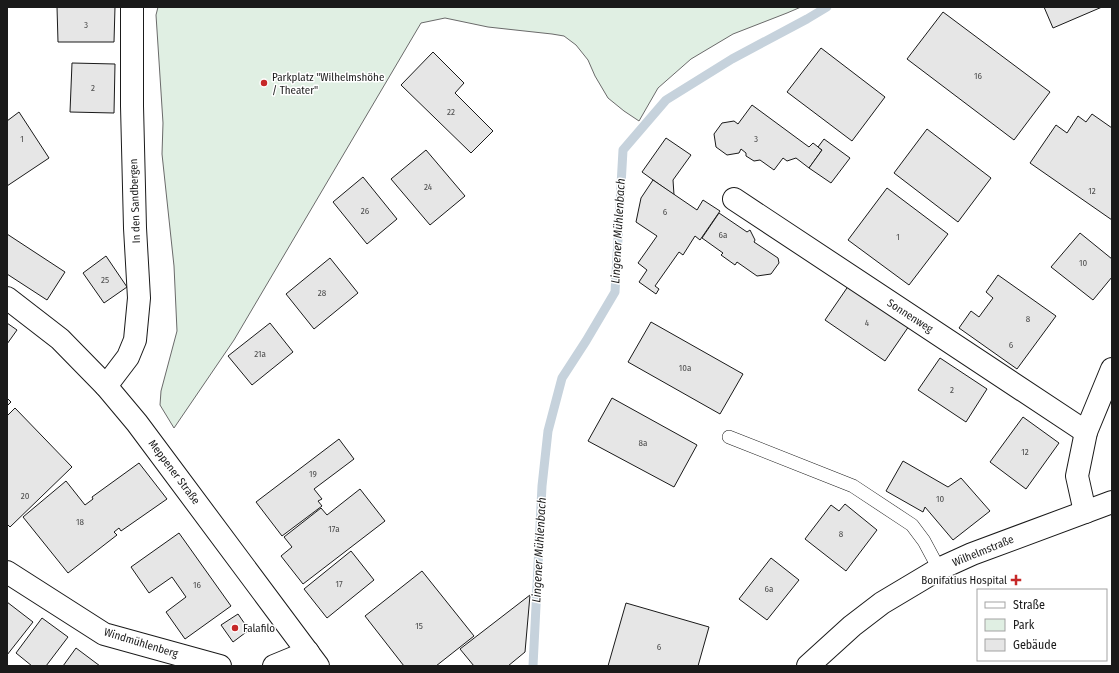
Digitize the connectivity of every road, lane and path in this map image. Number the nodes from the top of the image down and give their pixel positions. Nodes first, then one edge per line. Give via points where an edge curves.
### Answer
1 (132, 7) edge
2 (734, 199) dead end
3 (7, 298) edge
4 (1112, 369) edge
5 (106, 386) junction
6 (1086, 432) junction
7 (729, 437) dead end
8 (1112, 502) edge
9 (1085, 512) junction
10 (939, 570) junction
11 (7, 572) edge
12 (313, 659) edge
13 (220, 666) edge
14 (274, 666) edge
15 (808, 666) edge

1 - 5 street, In den Sandbergen via 132,106 139,298 135,340 128,356
2 - 6 street, Sonnenweg
3 - 5 street, Meppener Straße via 60,339
4 - 6 street
5 - 12 street, Meppener Straße via 137,423
6 - 9 street via 1077,476
7 - 10 lane via 853,486 912,525 924,541
8 - 9 street, Wilhelmstraße
9 - 10 street, Wilhelmstraße via 972,554
10 - 15 street, Wilhelmstraße via 882,603
11 - 13 street, Windmühlenberg via 104,634
12 - 14 street

